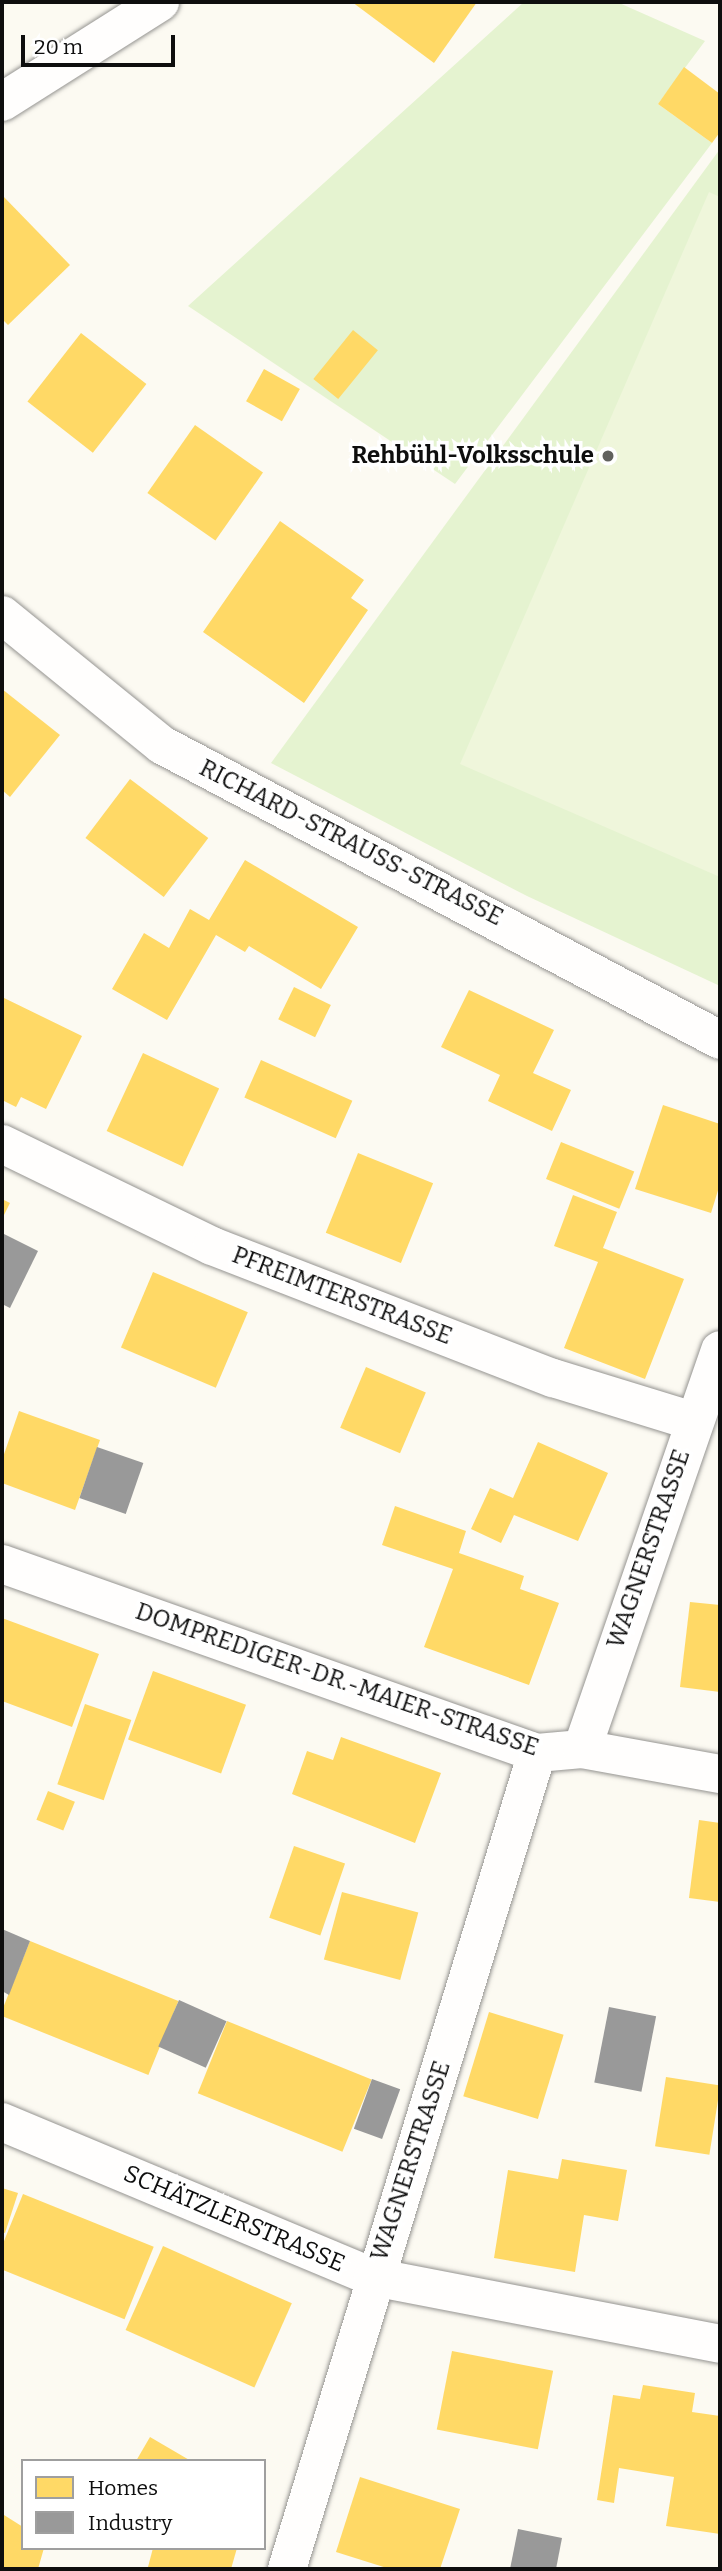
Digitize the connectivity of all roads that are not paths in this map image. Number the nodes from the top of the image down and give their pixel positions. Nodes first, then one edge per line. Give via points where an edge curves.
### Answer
1 (160, 2) edge
2 (2, 102) edge
3 (2, 615) edge
4 (720, 1040) edge
5 (2, 1144) edge
6 (720, 1350) edge
7 (693, 1421) junction
8 (2, 1564) edge
9 (582, 1749) junction
10 (537, 1753) junction
11 (720, 1774) edge
12 (2, 2122) edge
13 (373, 2277) junction
14 (720, 2344) edge
15 (286, 2569) edge

1 - 2 street
3 - 4 street, RICHARD-STRAUSS-STRASSE via 162,745
5 - 7 street, PFREIMTERSTRASSE via 212,1246 553,1378
6 - 7 street, WAGNERSTRASSE
7 - 9 street, WAGNERSTRASSE
8 - 10 street, DOMPREDIGER-DR.-MAIER-STRASSE
9 - 10 street, DOMPREDIGER-DR.-MAIER-STRASSE
9 - 11 street, DOMPREDIGER-DR.-MAIER-STRASSE
10 - 13 street, WAGNERSTRASSE
12 - 13 street, SCHÄTZLERSTRASSE
13 - 14 street, SCHÄTZLERSTRASSE
13 - 15 street, WAGNERSTRASSE

